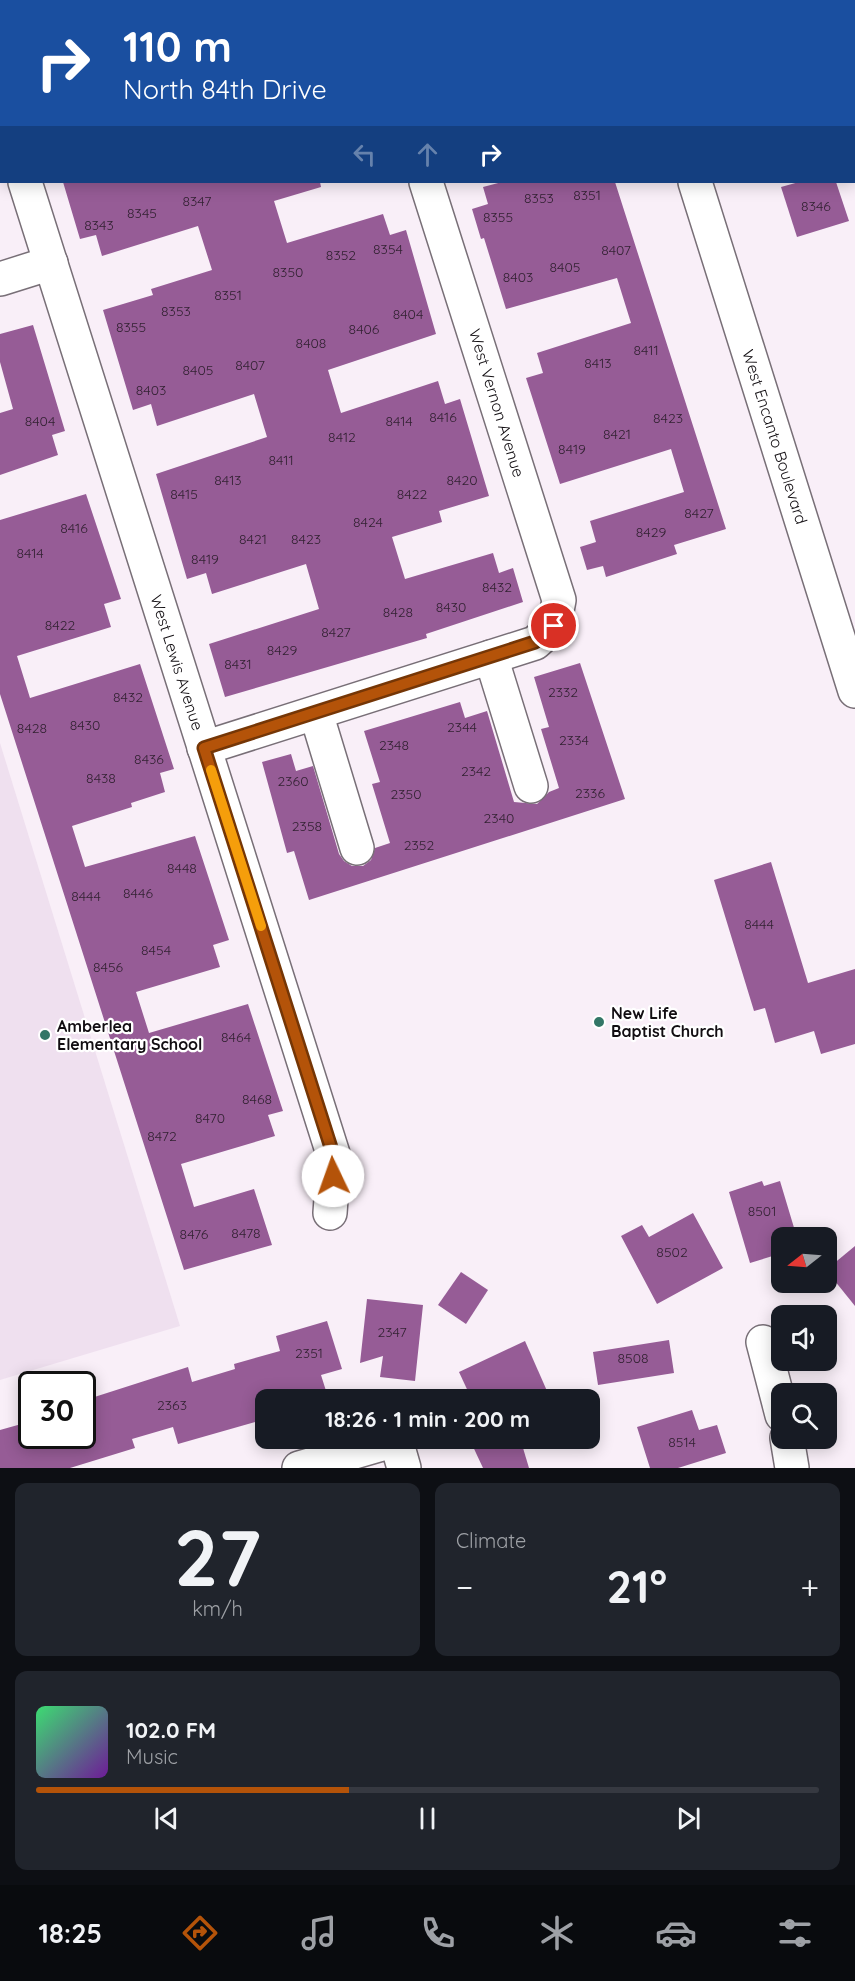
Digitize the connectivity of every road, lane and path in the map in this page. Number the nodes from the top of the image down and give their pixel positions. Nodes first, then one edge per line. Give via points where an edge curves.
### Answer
1 (25, 183) edge
2 (426, 183) edge
3 (695, 183) edge
4 (51, 263) junction
5 (0, 279) edge
6 (491, 657) junction
7 (852, 671) edge
8 (316, 713) junction
9 (204, 748) junction
10 (531, 786) dead end
11 (357, 848) dead end
12 (330, 1214) dead end
13 (763, 1342) dead end
14 (774, 1383) edge
15 (789, 1449) edge
16 (400, 1454) edge
17 (299, 1468) edge
18 (792, 1468) edge

1 - 4 street, West Lewis Avenue
2 - 6 street, West Vernon Avenue via 560,600 554,626 535,642
3 - 7 street, West Encanto Boulevard
4 - 5 street
4 - 9 street, West Lewis Avenue
6 - 8 street
6 - 10 street
8 - 9 street
8 - 11 street
9 - 12 street, West Lewis Avenue via 334,1157
13 - 14 street
15 - 18 street
16 - 17 street

